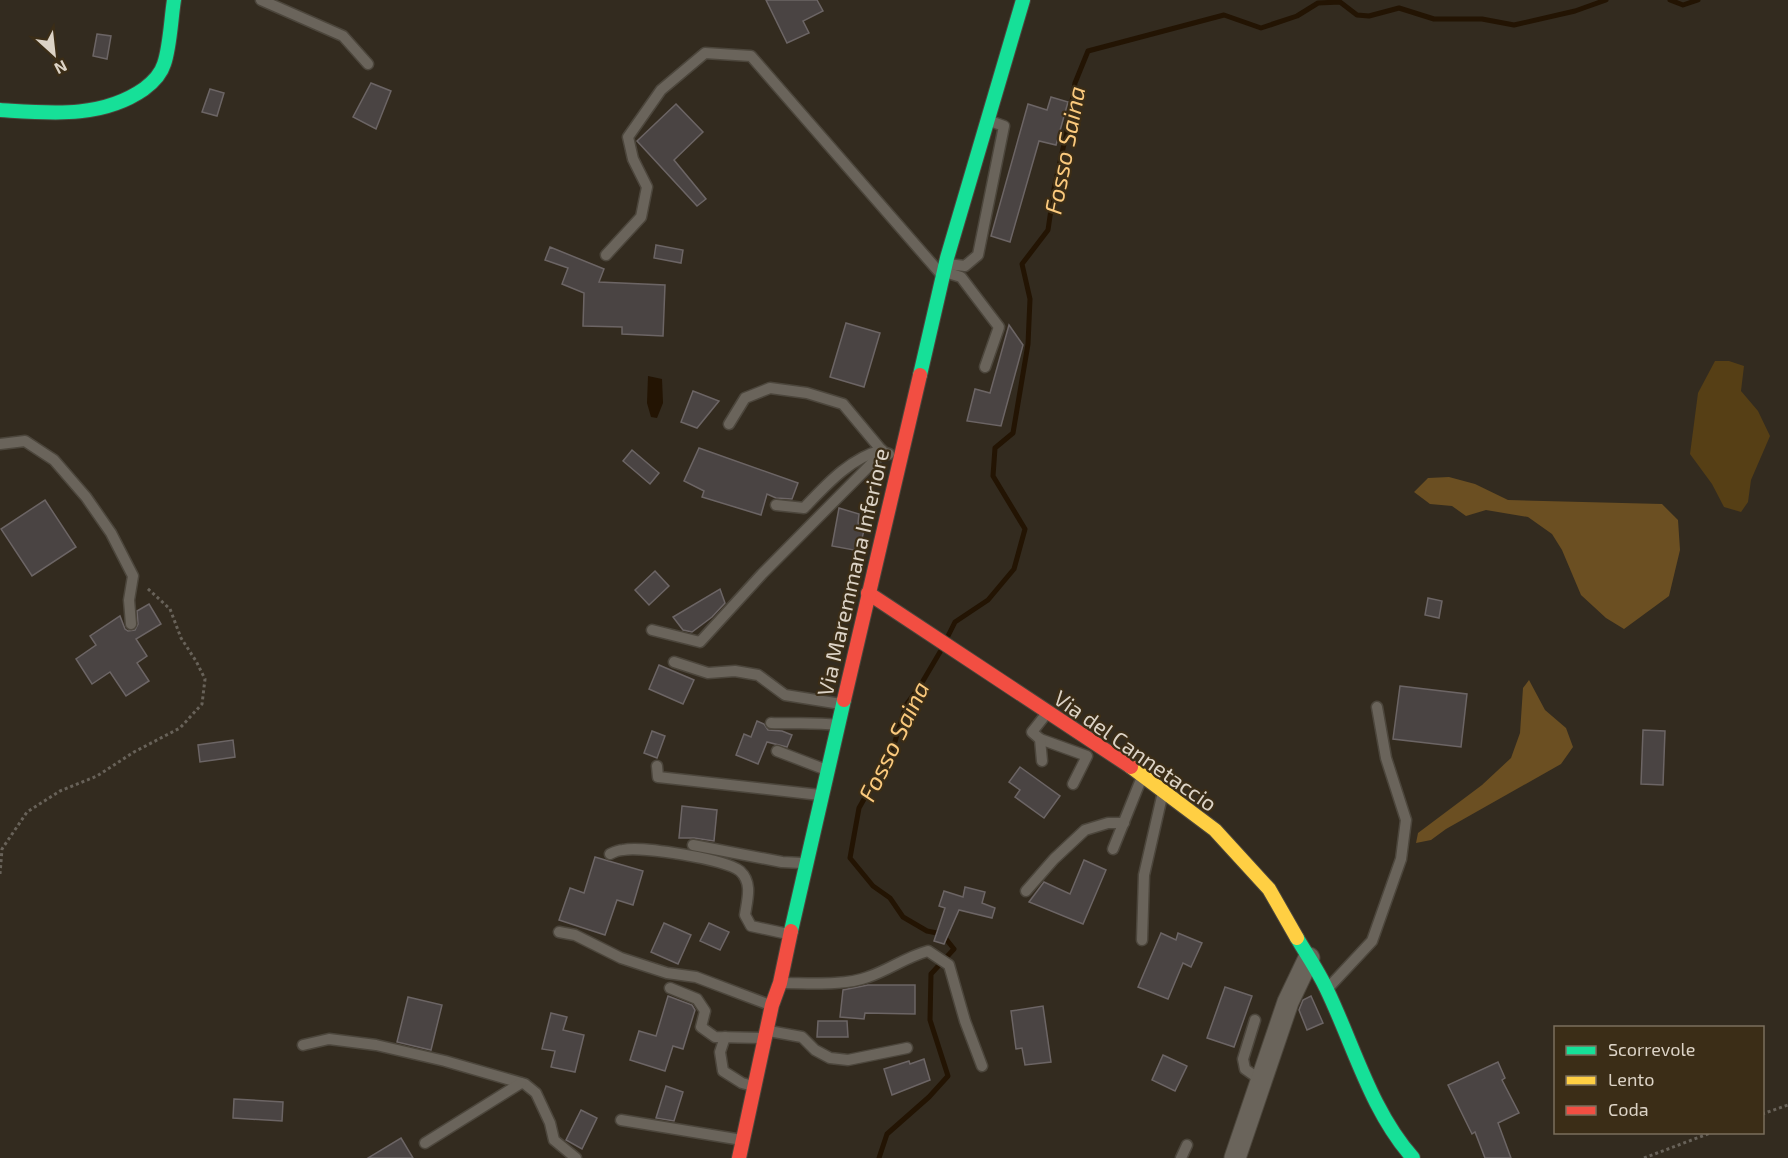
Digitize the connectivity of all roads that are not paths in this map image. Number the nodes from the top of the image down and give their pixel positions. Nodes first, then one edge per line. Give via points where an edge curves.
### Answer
1 (174, 0) edge
2 (261, 0) edge
3 (1023, 0) edge
4 (368, 64) dead end
5 (0, 110) edge
6 (987, 120) junction
7 (606, 255) dead end
8 (944, 271) junction
9 (985, 367) dead end
10 (729, 424) dead end
11 (0, 444) edge
12 (883, 451) junction
13 (900, 459) junction
14 (776, 505) dead end
15 (868, 592) junction
16 (131, 624) dead end
17 (652, 630) dead end
18 (674, 662) dead end
19 (843, 704) junction
20 (1377, 707) dead end
21 (1047, 712) junction
22 (771, 723) dead end
23 (839, 725) junction
24 (1040, 739) junction
25 (777, 751) dead end
26 (1042, 761) dead end
27 (657, 766) dead end
28 (828, 771) junction
29 (1143, 775) junction
30 (1073, 784) dead end
31 (1163, 790) junction
32 (822, 796) junction
33 (1124, 823) junction
34 (693, 845) dead end
35 (1113, 849) dead end
36 (610, 854) dead end
37 (805, 863) junction
38 (1026, 891) dead end
39 (559, 932) dead end
40 (790, 935) junction
41 (1142, 940) dead end
42 (1309, 958) junction
43 (780, 983) junction
44 (670, 988) dead end
45 (1327, 989) junction
46 (772, 1005) junction
47 (1256, 1020) dead end
48 (766, 1034) junction
49 (725, 1037) junction
50 (303, 1045) dead end
51 (907, 1048) dead end
52 (981, 1066) dead end
53 (1262, 1081) junction
54 (520, 1083) junction
55 (756, 1087) junction
56 (621, 1120) dead end
57 (743, 1140) junction
58 (425, 1143) dead end
59 (1187, 1144) dead end
60 (576, 1158) edge
61 (739, 1158) edge
62 (1181, 1158) edge
63 (1235, 1158) edge
64 (1413, 1158) edge

1 - 5 main road via 164,65 153,82 132,97 106,108 58,113
2 - 4 lane via 343,36
3 - 6 main road, Via Maremmana Inferiore
6 - 8 main road, Via Maremmana Inferiore
6 - 8 lane via 1004,126 978,255 966,266
7 - 8 lane via 641,216 647,188 628,137 661,90 705,53 751,56
8 - 9 lane via 961,277 999,327
8 - 13 main road, Via Maremmana Inferiore
10 - 12 lane via 745,398 770,388 807,393 843,404
11 - 16 lane via 25,441 54,460 93,506 133,576
12 - 13 lane
12 - 14 lane via 871,453 834,477 804,508
12 - 17 lane via 700,642
13 - 15 main road, Via Maremmana Inferiore
15 - 19 main road, Via Maremmana Inferiore
15 - 21 main road, Via del Cannetaccio
18 - 19 lane via 708,673 735,671 758,675 785,695
19 - 23 main road, Via Maremmana Inferiore
20 - 45 lane via 1386,758 1406,820 1401,859 1372,941
21 - 24 lane via 1032,732
21 - 29 main road, Via del Cannetaccio
22 - 23 lane
23 - 28 main road, Via Maremmana Inferiore
24 - 26 lane
24 - 30 lane via 1087,756
25 - 28 lane
27 - 32 lane via 658,777
28 - 32 main road, Via Maremmana Inferiore
29 - 31 main road, Via del Cannetaccio
29 - 33 lane
31 - 41 lane via 1144,875
31 - 42 main road, Via del Cannetaccio via 1215,830 1269,889
32 - 37 main road, Via Maremmana Inferiore
33 - 35 lane
33 - 38 lane via 1085,830
34 - 37 lane
36 - 40 lane via 624,849 653,850 723,862 741,872 749,888 744,915 752,926
37 - 40 main road, Via Maremmana Inferiore
39 - 46 lane via 575,935 621,958 667,973 696,977
40 - 43 main road, Via Maremmana Inferiore
42 - 45 main road, Via del Cannetaccio
42 - 53 street via 1288,1002
43 - 46 main road, Via Maremmana Inferiore
43 - 52 lane via 866,978 928,951 949,965
44 - 49 lane via 697,999 705,1011 701,1028 715,1037
45 - 64 main road, Via del Cannetaccio via 1362,1073 1397,1140
46 - 48 main road, Via Maremmana Inferiore
47 - 53 lane via 1242,1059 1245,1069
48 - 49 lane
48 - 51 lane via 802,1037 830,1058 848,1060
48 - 55 main road, Via Maremmana Inferiore
49 - 55 lane via 720,1052 723,1071
50 - 54 lane via 329,1039 376,1045 445,1060
53 - 63 street
54 - 58 lane
54 - 60 lane via 536,1093 554,1140
55 - 57 main road, Via Maremmana Inferiore
56 - 57 lane
57 - 61 main road, Via Maremmana Inferiore
59 - 62 lane

